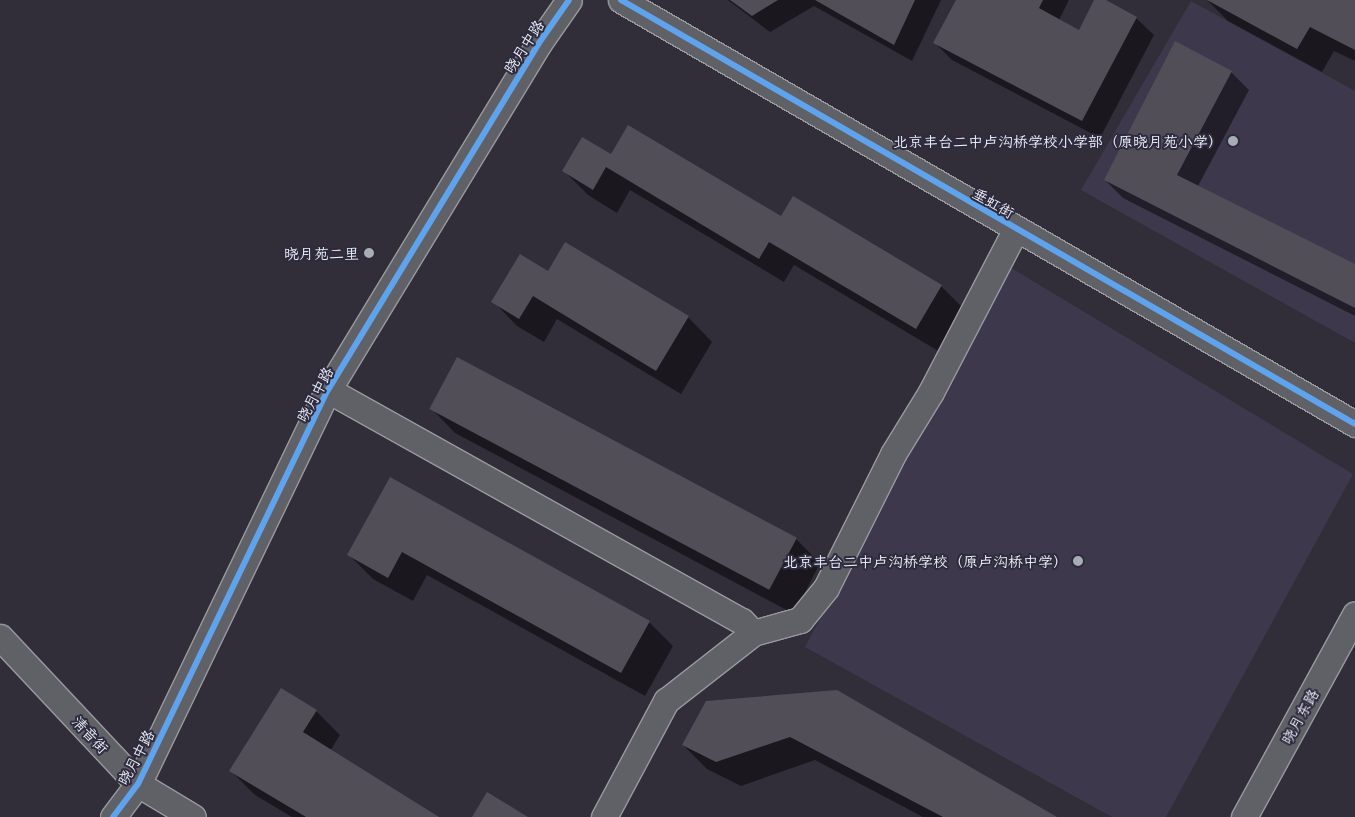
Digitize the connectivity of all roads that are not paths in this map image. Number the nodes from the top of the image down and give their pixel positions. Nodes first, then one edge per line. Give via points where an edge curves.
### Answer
1 (569, 0) edge
2 (621, 0) edge
3 (1016, 229) junction
4 (328, 390) junction
5 (1355, 424) edge
6 (1355, 614) edge
7 (754, 633) junction
8 (0, 637) edge
9 (138, 784) junction
10 (113, 817) edge
11 (193, 817) edge
12 (604, 817) edge
13 (1244, 817) edge

1 - 4 street, 晓月中路 via 539,43
2 - 3 street, 垂虹街
3 - 5 street, 垂虹街
3 - 7 street via 931,392 893,454 826,588 800,620
4 - 7 street via 742,620
4 - 9 street, 晓月中路
6 - 13 street, 晓月东路
7 - 12 street via 666,701
8 - 9 street, 清音街
9 - 10 street, 晓月中路
9 - 11 street, 清音街

